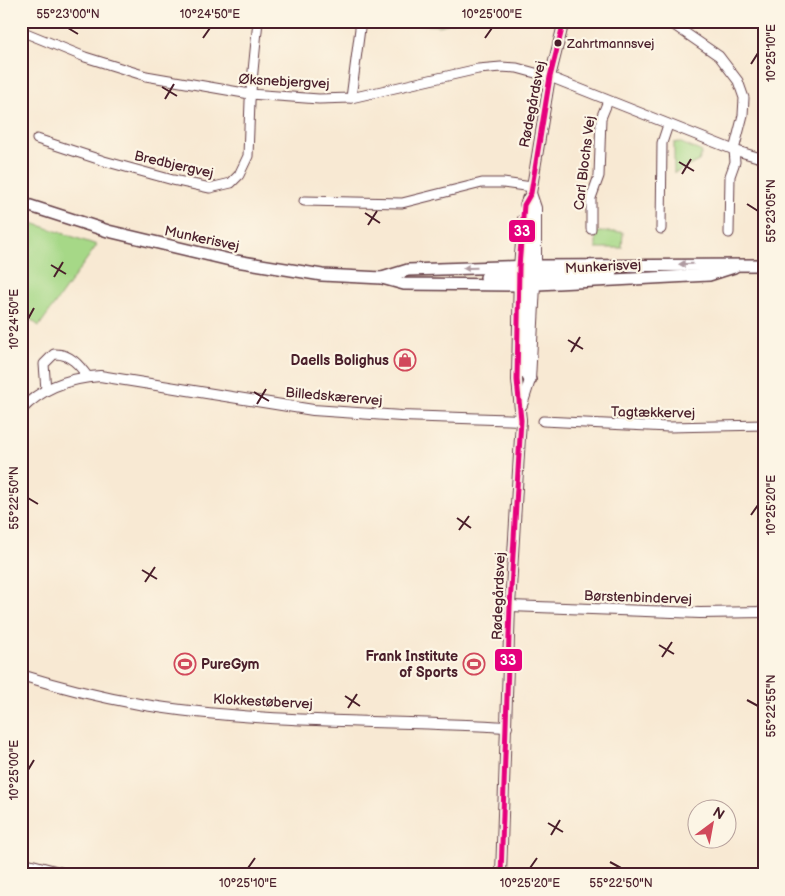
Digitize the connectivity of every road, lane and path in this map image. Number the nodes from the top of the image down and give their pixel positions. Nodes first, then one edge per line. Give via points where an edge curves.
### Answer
1 (258, 21) edge
2 (361, 21) edge
3 (564, 21) edge
4 (668, 21) edge
5 (21, 31) edge
6 (550, 77) junction
7 (250, 94) junction
8 (351, 98) junction
9 (608, 101) junction
10 (668, 125) junction
11 (36, 139) dead end
12 (734, 150) junction
13 (764, 159) edge
14 (530, 193) junction
15 (304, 201) dead end
16 (21, 203) edge
17 (591, 229) dead end
18 (661, 229) dead end
19 (729, 233) dead end
20 (764, 265) edge
21 (734, 267) junction
22 (527, 275) junction
23 (382, 278) junction
24 (88, 377) junction
25 (530, 380) joint
26 (46, 390) junction
27 (520, 408) junction
28 (21, 410) edge
29 (520, 420) junction
30 (543, 421) dead end
31 (764, 424) edge
32 (510, 606) junction
33 (764, 612) edge
34 (21, 675) edge
35 (507, 727) junction
36 (21, 862) edge
37 (70, 875) edge
38 (501, 875) edge

1 - 7 street, Bredbjergvej
2 - 8 street
3 - 6 street, Rødegårdsvej
4 - 12 street via 719,56 738,81 744,98
5 - 7 street, Øksnebjergvej via 85,57 146,76
6 - 8 street, Øksnebjergvej via 501,67
6 - 9 street, Carl Blochs Vej
6 - 14 street, Rødegårdsvej
7 - 8 street, Øksnebjergvej
7 - 11 street, Bredbjergvej via 248,156 239,175 222,187 210,188 173,180
9 - 10 street, Carl Blochs Vej
9 - 17 street, Carl Blochs Vej via 601,118 599,176 591,198
10 - 12 street, Carl Blochs Vej
10 - 18 street via 662,143
12 - 13 street, Carl Blochs Vej
12 - 19 street
14 - 15 street via 503,182 482,182 425,199 391,204
14 - 22 main road
16 - 23 main road, Munkerisvej via 108,231 230,260 322,275
20 - 21 main road, Munkerisvej
21 -> 22 main road, Munkerisvej via 650,264
21 - 22 main road, Munkerisvej via 709,275
22 - 23 main road, Munkerisvej via 429,284 404,284
22 -> 23 main road, Munkerisvej via 408,270
22 - 25 main road via 525,371
22 - 27 street, Rødegårdsvej via 517,380
24 - 26 street, Billedskærervej via 67,380
24 - 26 street via 73,360 54,354 44,364
24 - 29 street, Billedskærervej via 112,377 313,410
25 - 27 street, Rødegårdsvej
26 - 28 street, Billedskærervej
27 - 29 street, Rødegårdsvej
29 - 32 street, Rødegårdsvej
30 - 31 street, Tagtækkervej via 660,426
32 - 33 street, Børstenbindervej via 700,613
32 - 35 street, Rødegårdsvej
34 - 35 street, Klokkestøbervej via 64,688 141,704 200,711
35 - 38 street, Rødegårdsvej
36 - 37 street

